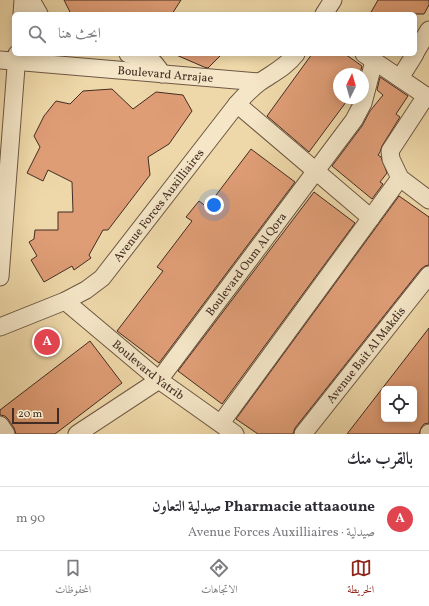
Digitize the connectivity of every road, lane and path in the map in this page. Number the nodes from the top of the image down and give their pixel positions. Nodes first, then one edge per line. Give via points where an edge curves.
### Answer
1 (23, 0) edge
2 (31, 0) edge
3 (333, 0) edge
4 (22, 12) edge
5 (38, 12) edge
6 (325, 12) edge
7 (429, 30) edge
8 (417, 51) edge
9 (138, 56) edge
10 (294, 56) edge
11 (414, 56) edge
12 (11, 58) edge
13 (369, 58) edge
14 (162, 74) junction
15 (400, 78) junction
16 (259, 82) junction
17 (427, 97) edge
18 (237, 104) junction
19 (315, 171) junction
20 (400, 178) junction
21 (429, 200) edge
22 (371, 218) junction
23 (0, 276) edge
24 (429, 276) edge
25 (65, 301) junction
26 (0, 327) edge
27 (159, 380) junction
28 (221, 423) junction
29 (0, 425) edge
30 (6, 434) edge
31 (77, 434) edge
32 (235, 434) edge
33 (303, 434) edge

1 - 4 street
2 - 5 street
3 - 6 street
7 - 8 street
9 - 14 street via 149,58
10 - 16 street, Avenue Forces Auxilliaires via 278,72
11 - 15 street
12 - 14 street, Boulevard Arrajae
12 - 23 street
13 - 15 street
13 - 19 street, Boulevard Oum Al Qora via 363,103 354,120
14 - 16 street, Boulevard Arrajae
15 - 17 street
16 - 18 street, Avenue Forces Auxilliaires
17 - 20 street via 390,151
18 - 19 street
18 - 25 street, Avenue Forces Auxilliaires via 102,278
19 - 22 street
19 - 27 street, Boulevard Oum Al Qora
20 - 21 street
20 - 22 street
22 - 28 street
24 - 33 street, Avenue Bait Al Makdis
25 - 26 street, Avenue Forces Auxilliaires
25 - 27 street, Boulevard Yatrib
27 - 28 street, Boulevard Yatrib
27 - 31 street, Boulevard Oum Al Qora
28 - 32 street, Boulevard Yatrib
29 - 30 street

